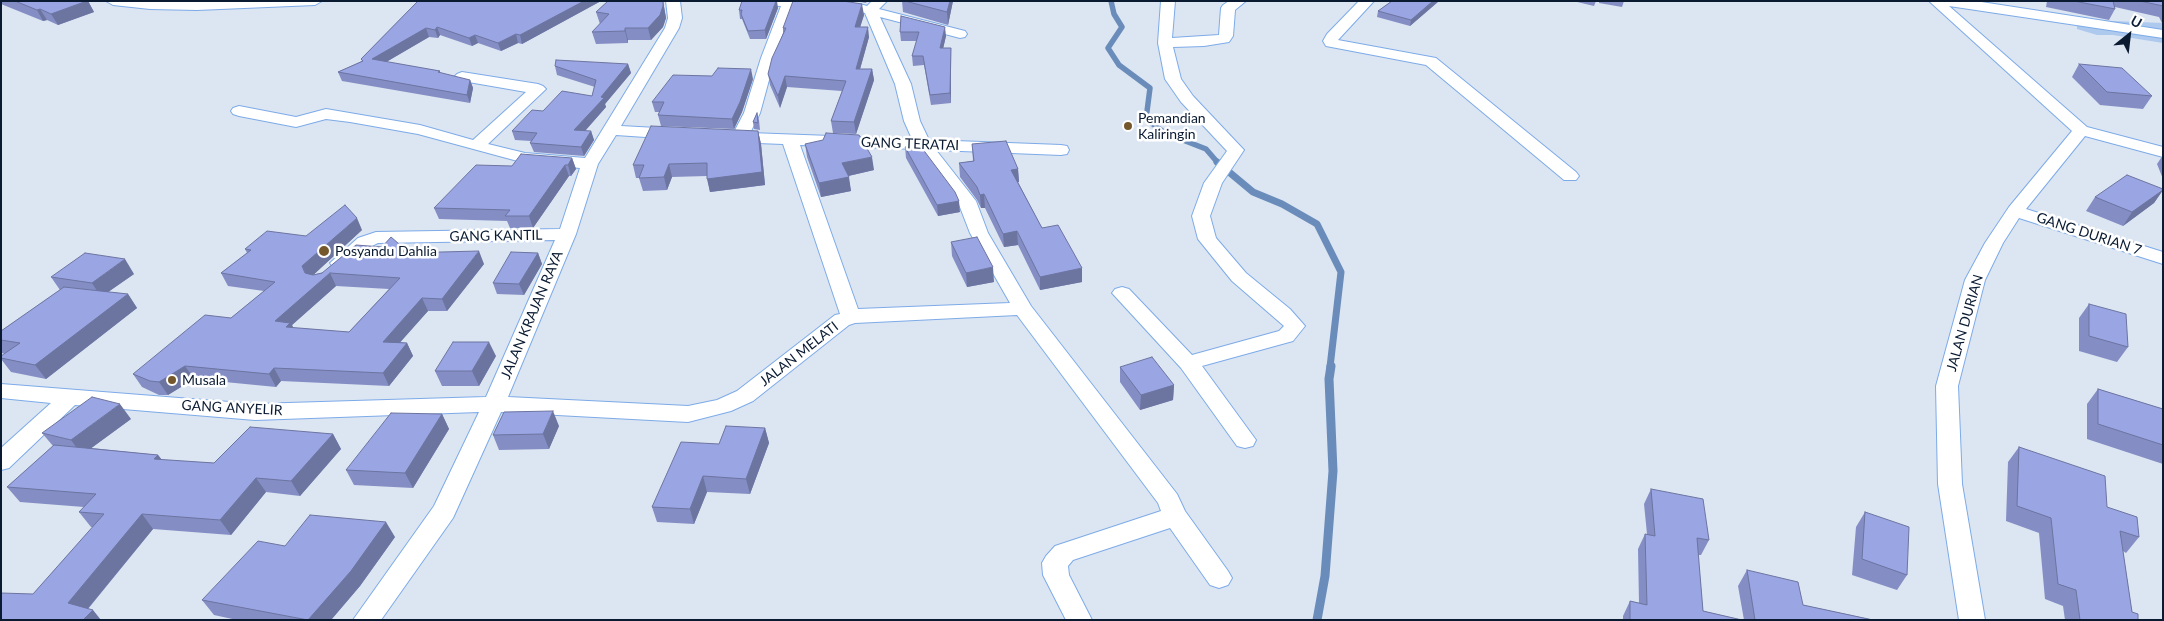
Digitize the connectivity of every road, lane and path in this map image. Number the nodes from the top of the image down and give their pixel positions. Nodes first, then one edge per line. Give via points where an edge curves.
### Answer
1 (113, 1) edge
2 (315, 1) edge
3 (672, 1) edge
4 (762, 1) edge
5 (1168, 1) edge
6 (1239, 1) edge
7 (1367, 1) edge
8 (1936, 1) edge
9 (1946, 1) edge
10 (790, 3) junction
11 (1987, 4) edge
12 (833, 5) edge
13 (875, 5) edge
14 (851, 7) edge
15 (960, 34) dead end
16 (2163, 34) edge
17 (1166, 43) junction
18 (462, 77) edge
19 (239, 111) dead end
20 (610, 130) junction
21 (2081, 130) junction
22 (690, 134) edge
23 (720, 136) edge
24 (740, 137) junction
25 (790, 139) junction
26 (922, 143) junction
27 (476, 146) junction
28 (1061, 150) dead end
29 (2163, 152) edge
30 (590, 164) junction
31 (1570, 176) dead end
32 (2015, 211) junction
33 (567, 234) junction
34 (2163, 258) edge
35 (327, 274) edge
36 (1122, 293) dead end
37 (1023, 308) junction
38 (851, 317) junction
39 (1188, 363) junction
40 (1, 391) edge
41 (70, 397) junction
42 (494, 404) junction
43 (1245, 440) dead end
44 (1, 462) edge
45 (1174, 514) junction
46 (1219, 578) dead end
47 (366, 620) edge
48 (1080, 620) edge
49 (1972, 620) edge

1 - 2 street via 197,6
3 - 20 street, JALAN KRAJAN RAYA via 675,18 672,28
4 - 10 street
5 - 17 street
6 - 17 street via 1228,8 1224,39
7 - 31 street via 1332,37 1331,43 1431,61
8 - 21 street
9 - 11 street
10 - 12 street
10 - 24 street via 768,58 752,113
11 - 16 street
13 - 14 street
13 - 15 street
13 - 26 street
17 - 39 street via 1173,79 1187,99 1236,150 1207,196 1201,216 1207,239 1240,277 1295,326 1286,336
18 - 27 street via 538,89
19 - 27 street via 296,122 326,114 350,117 420,130
20 - 22 street
20 - 30 street, JALAN KRAJAN RAYA
21 - 29 street
21 - 32 street, JALAN DURIAN
23 - 24 street, GANG TERATAI
24 - 25 street, GANG TERATAI
25 - 26 street, GANG TERATAI
25 - 38 street
26 - 28 street, GANG TERATAI
26 - 37 street via 967,201 978,233
27 - 30 street via 525,158
30 - 33 street, JALAN KRAJAN RAYA
32 - 34 street, GANG DURIAN 7
32 - 49 street, JALAN DURIAN via 1975,280 1948,386 1950,484
33 - 35 street, GANG KANTIL via 376,238 365,242
33 - 42 street, JALAN KRAJAN RAYA
36 - 39 street
37 - 38 street, JALAN MELATI
37 - 45 street via 1169,500
38 - 42 street, JALAN MELATI via 842,320 745,396 707,411 688,414
39 - 43 street
40 - 41 street, GANG ANYELIR
41 - 42 street, GANG ANYELIR via 255,412
41 - 44 street
42 - 47 street, JALAN KRAJAN RAYA via 444,511
45 - 46 street
45 - 48 street via 1168,519 1064,554 1055,563 1056,575

